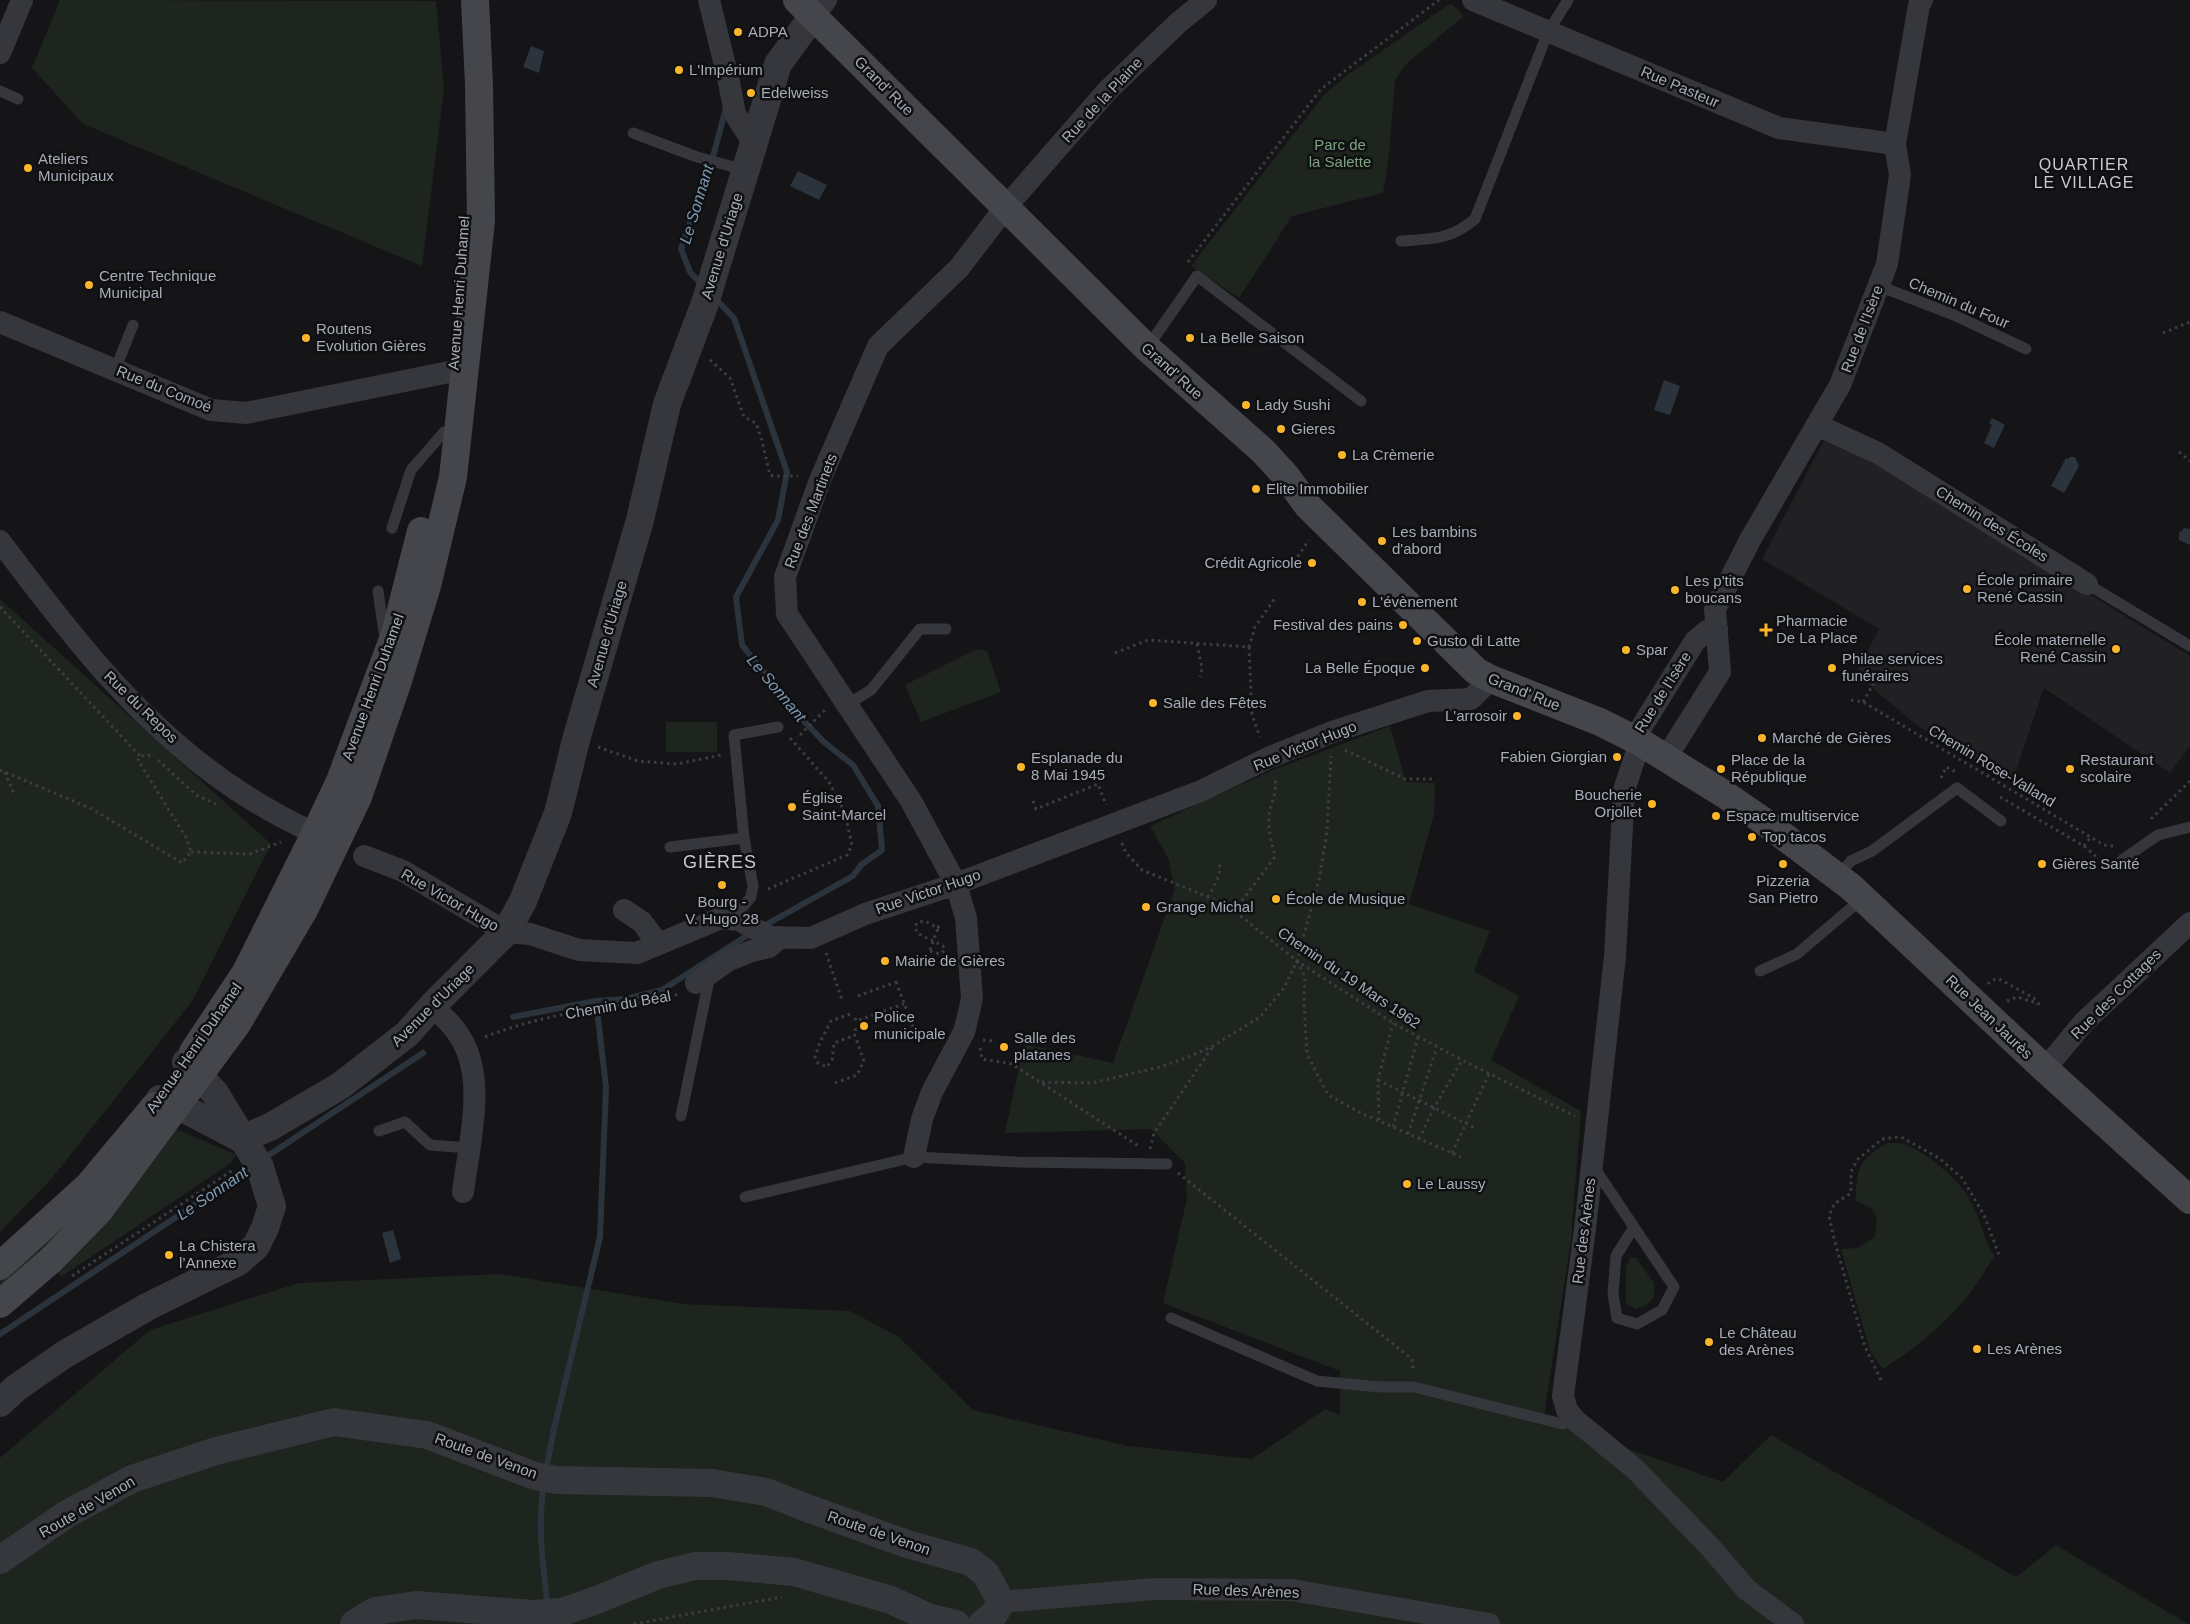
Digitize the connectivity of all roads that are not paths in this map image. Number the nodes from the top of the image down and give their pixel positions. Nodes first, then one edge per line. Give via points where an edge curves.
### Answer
1 (22, 0) edge
2 (461, 0) edge
3 (475, 0) edge
4 (709, 0) edge
5 (1206, 0) edge
6 (1473, 0) edge
7 (1568, 0) edge
8 (1922, 0) edge
9 (812, 5) edge
10 (1548, 32) junction
11 (0, 53) edge
12 (0, 91) edge
13 (18, 99) dead end
14 (634, 133) dead end
15 (754, 144) junction
16 (1895, 144) junction
17 (736, 168) junction
18 (1006, 208) junction
19 (1401, 241) dead end
20 (1879, 286) junction
21 (0, 322) edge
22 (132, 325) dead end
23 (1147, 348) junction
24 (2026, 349) dead end
25 (115, 370) junction
26 (454, 371) junction
27 (1361, 402) dead end
28 (1817, 425) junction
29 (444, 432) junction
30 (392, 528) dead end
31 (0, 541) edge
32 (2087, 584) joint
33 (378, 590) dead end
34 (946, 629) dead end
35 (1717, 630) junction
36 (392, 642) junction
37 (2190, 646) edge
38 (1490, 680) junction
39 (848, 704) junction
40 (778, 727) road end
41 (1637, 741) junction
42 (1666, 758) junction
43 (2001, 821) dead end
44 (2190, 827) edge
45 (310, 835) junction
46 (744, 838) junction
47 (670, 847) dead end
48 (364, 856) dead end
49 (2122, 860) dead end
50 (1837, 877) junction
51 (956, 884) junction
52 (1863, 898) junction
53 (624, 910) dead end
54 (736, 919) junction
55 (2190, 923) edge
56 (506, 932) junction
57 (776, 937) junction
58 (658, 944) junction
59 (1760, 971) dead end
60 (703, 978) joint
61 (432, 1006) junction
62 (193, 1068) junction
63 (2044, 1070) junction
64 (168, 1102) junction
65 (681, 1116) dead end
66 (379, 1131) dead end
67 (469, 1148) junction
68 (253, 1156) junction
69 (914, 1157) junction
70 (1168, 1164) road end
71 (1592, 1164) junction
72 (464, 1192) dead end
73 (745, 1197) dead end
74 (2190, 1200) edge
75 (1634, 1228) junction
76 (0, 1266) edge
77 (0, 1304) edge
78 (1171, 1318) dead end
79 (0, 1403) edge
80 (1575, 1420) junction
81 (0, 1560) edge
82 (1001, 1602) junction
83 (354, 1624) edge
84 (956, 1624) edge
85 (982, 1624) edge
86 (1489, 1624) edge
87 (1793, 1624) edge

1 - 11 street
2 - 26 main road, Avenue Henri Duhamel via 466,222
3 - 45 main road, Avenue Henri Duhamel via 481,221 453,477 427,586 358,797
4 - 15 street via 735,114
5 - 18 street, Rue de la Plaine via 1108,90
6 - 10 street, Rue Pasteur
7 - 10 lane
8 - 16 street, Rue de l'Isère
9 - 15 street, Avenue d'Uriage via 778,64
9 - 18 main road, Grand' Rue
10 - 16 street, Rue Pasteur via 1779,128
10 - 19 lane via 1475,219 1461,231 1442,238
12 - 13 lane
14 - 17 lane via 696,158
15 - 17 street, Avenue d'Uriage
16 - 20 street, Rue de l'Isère via 1900,175 1888,264
17 - 56 street, Avenue d'Uriage via 717,264 667,404 640,520 558,813 532,880
18 - 23 main road, Grand' Rue
18 - 39 street, Rue des Martinets via 959,268 878,346 820,480 785,577 787,614
20 - 24 lane, Chemin du Four via 1954,315
20 - 28 street, Rue de l'Isère via 1840,385
21 - 25 street, Rue du Comoé
22 - 25 lane
23 - 27 lane via 1197,276
23 - 38 main road, Grand' Rue via 1262,451 1308,506
25 - 26 street, Rue du Comoé via 211,410 246,413
26 - 29 main road, Avenue Henri Duhamel
28 - 32 street, Chemin des Écoles via 1878,453
28 - 35 street, Rue de l'Isère via 1750,540 1715,609
29 - 30 lane via 411,470
29 - 36 main road, Avenue Henri Duhamel
31 - 45 street, Rue du Repos via 87,654 159,727 238,791
32 - 37 lane, Chemin des Écoles
33 - 36 lane via 384,632
34 - 39 lane via 920,629 871,690
35 - 41 street, Rue de l'Isère via 1707,631 1695,641
35 - 42 street, Rue de l'Isère via 1720,672
36 - 45 main road, Avenue Henri Duhamel via 340,781
38 - 41 main road, Grand' Rue via 1600,722
38 - 51 street, Rue Victor Hugo via 1470,699 1428,701 1332,738 1268,758 1201,791
39 - 51 street, Rue des Martinets via 911,801
40 - 46 lane via 734,735
41 - 42 main road, Grand' Rue
41 - 71 street, Rue des Arènes via 1624,790 1615,956
42 - 50 main road, Rue Jean Jaurès via 1724,794
43 - 50 lane via 1957,788 1872,851 1851,861
44 - 49 lane via 2158,835
45 - 62 main road, Avenue Henri Duhamel via 304,910 237,1024
46 - 47 lane
46 - 54 lane via 753,886 751,897
48 - 56 street, Rue Victor Hugo via 403,871
50 - 52 main road, Rue Jean Jaurès
51 - 57 street, Rue Victor Hugo via 865,914 811,938
51 - 69 street, Rue des Martinets via 966,918 972,998 964,1032 932,1092 917,1133
52 - 59 lane via 1797,954
52 - 63 main road, Rue Jean Jaurès
53 - 58 street via 642,922
54 - 57 street, Rue Victor Hugo
54 - 58 street, Rue Victor Hugo via 721,918
55 - 63 street, Rue des Cottages via 2084,1022
56 - 58 street, Rue Victor Hugo via 530,934 579,950 637,952
56 - 61 street, Avenue d'Uriage
57 - 60 street via 769,947 729,960
60 - 65 lane
61 - 67 street via 456,1031 470,1056 475,1102
61 - 68 street, Avenue d'Uriage via 407,1034 340,1086 270,1127
62 - 64 main road, Avenue Henri Duhamel
62 - 68 street via 215,1093
63 - 74 main road, Rue Jean Jaurès
64 - 68 street
64 - 76 main road, Avenue Henri Duhamel via 89,1186
64 - 77 main road via 100,1211
66 - 67 lane via 405,1122 430,1145
67 - 72 street
68 - 79 street via 272,1206 256,1246 238,1262 147,1307 65,1354
69 - 70 lane
69 - 73 lane
71 - 75 lane
71 - 80 street, Rue des Arènes via 1563,1396 1567,1410
75 - 75 lane via 1674,1287 1662,1310 1637,1324 1617,1318 1613,1294 1616,1256
78 - 80 lane via 1317,1381 1414,1387 1563,1424
80 - 87 street, Rue des Arènes via 1635,1469 1710,1547 1746,1590
81 - 82 street, Route de Venon via 67,1514 132,1479 216,1451 334,1422 427,1434 545,1478 712,1483 766,1492 898,1540 972,1562 986,1574
82 - 85 street
82 - 86 street, Rue des Arènes via 1154,1589 1292,1590
83 - 84 street via 375,1611 416,1605 533,1614 562,1612 658,1575 694,1566 728,1566 794,1572 890,1600 930,1618

